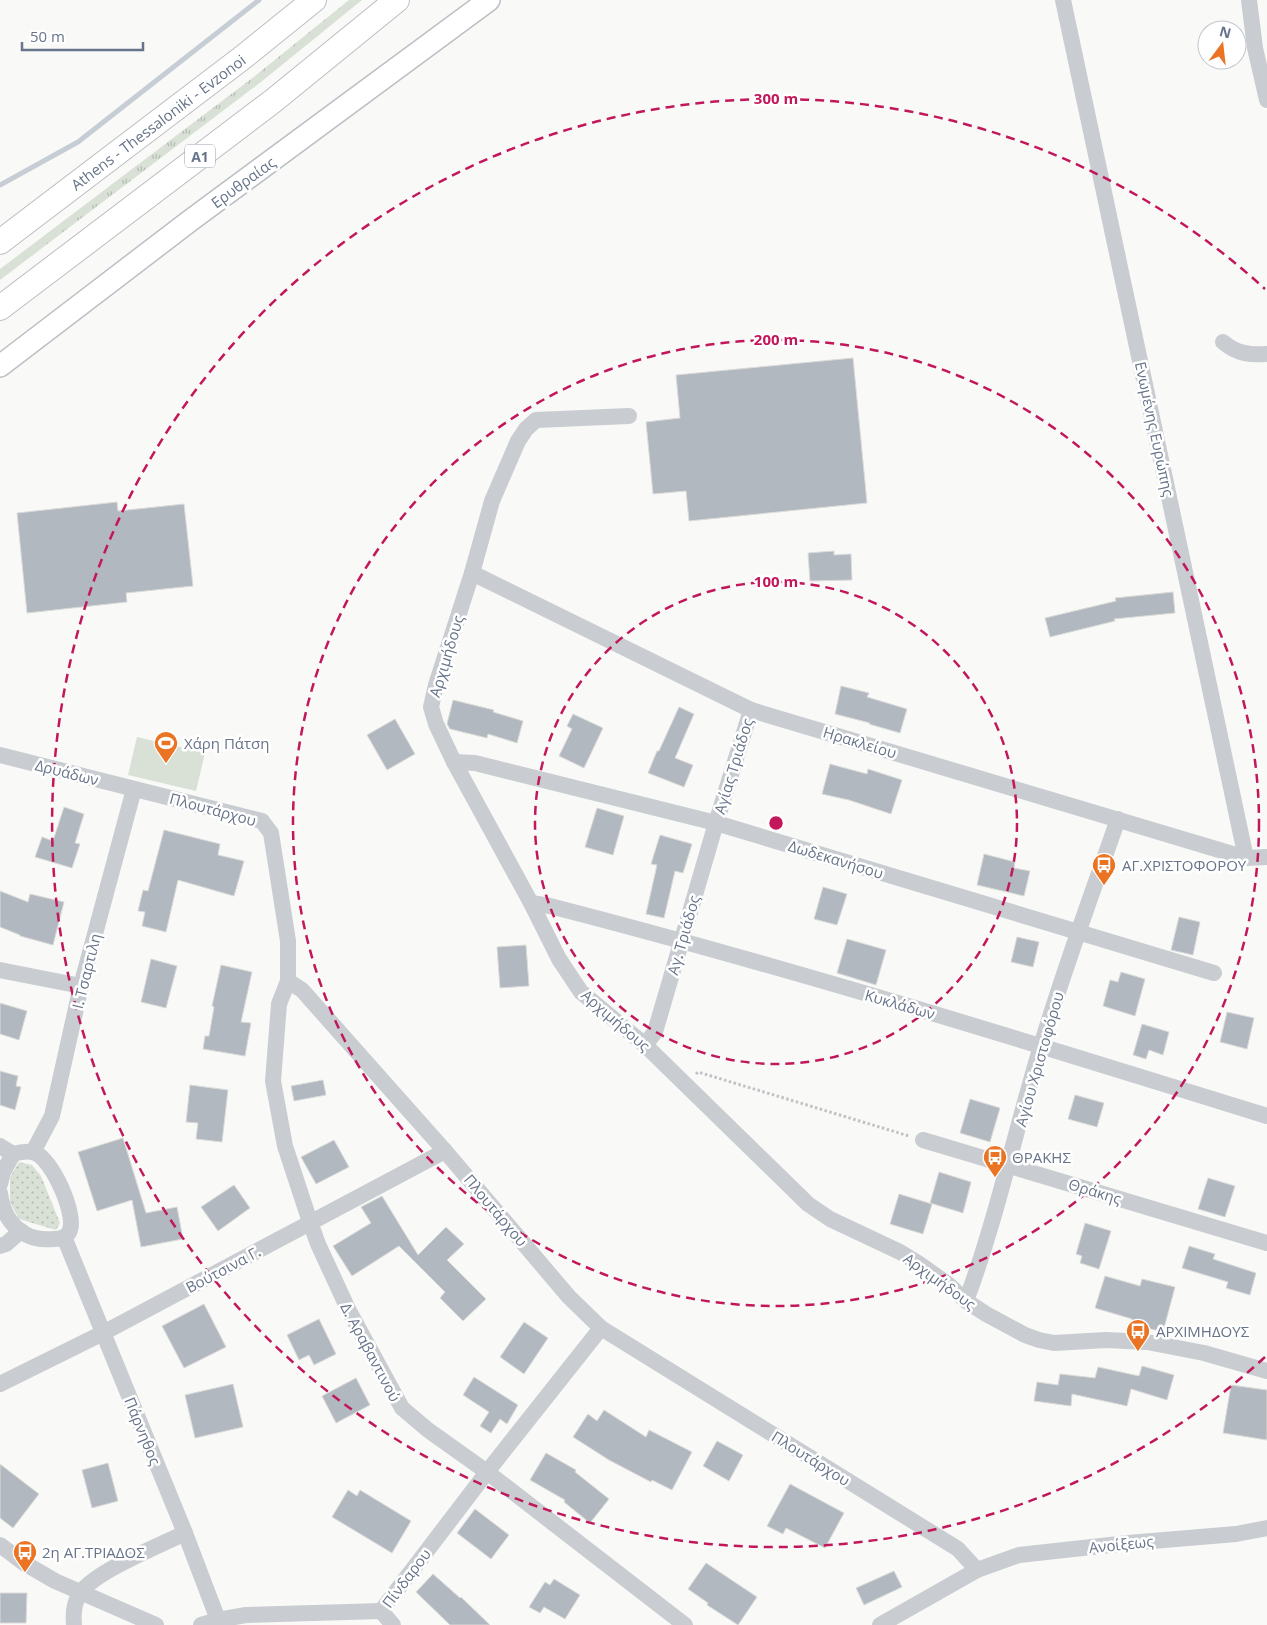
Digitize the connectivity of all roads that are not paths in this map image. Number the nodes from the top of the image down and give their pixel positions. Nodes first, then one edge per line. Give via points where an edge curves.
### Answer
1 (314, 0) edge
2 (397, 0) edge
3 (489, 0) edge
4 (1064, 0) edge
5 (1249, 0) edge
6 (1267, 100) edge
7 (0, 242) edge
8 (0, 308) edge
9 (1223, 342) dead end
10 (1267, 354) edge
11 (0, 366) edge
12 (629, 416) dead end
13 (472, 573) junction
14 (751, 710) junction
15 (0, 755) edge
16 (454, 762) junction
17 (134, 788) junction
18 (1118, 819) junction
19 (716, 823) junction
20 (1267, 856) edge
21 (1246, 858) junction
22 (531, 903) junction
23 (1078, 931) junction
24 (682, 940) junction
25 (0, 970) edge
26 (1214, 973) dead end
27 (288, 981) junction
28 (82, 986) junction
29 (645, 1045) junction
30 (1041, 1046) junction
31 (1267, 1116) edge
32 (923, 1140) road end
33 (6, 1150) edge
34 (446, 1151) junction
35 (33, 1152) junction
36 (1009, 1166) junction
37 (0, 1184) edge
38 (0, 1193) edge
39 (310, 1222) junction
40 (21, 1231) junction
41 (64, 1237) junction
42 (1267, 1243) edge
43 (0, 1246) edge
44 (966, 1301) junction
45 (601, 1328) junction
46 (103, 1333) junction
47 (1267, 1371) edge
48 (0, 1384) edge
49 (487, 1472) junction
50 (1267, 1528) edge
51 (185, 1533) junction
52 (0, 1545) edge
53 (977, 1570) junction
54 (81, 1592) junction
55 (381, 1611) junction
56 (219, 1622) edge
57 (74, 1625) edge
58 (156, 1625) edge
59 (201, 1625) edge
60 (393, 1625) edge
61 (685, 1625) edge
62 (880, 1625) edge

1 - 7 highway, Athens - Thessaloniki - Evzonoi
2 - 8 highway, Α1 via 273,100
3 - 11 main road, Ερυθραίας
4 - 21 street, Ενωμένης Ευρώπης
5 - 6 street via 1255,48
9 - 10 street via 1244,354
12 - 13 street, Αρχιμήδους via 536,420 526,429 492,500
13 - 14 street, Ηρακλείου
13 - 16 street, Αρχιμήδους via 431,707
14 - 18 street, Ηρακλείου
14 - 19 street, Αγίας Τριάδος
15 - 17 street, Δρυάδων
16 - 19 street, Δωδεκανήσου via 475,764
16 - 22 street, Αρχιμήδους
17 - 27 street, Πλουτάρχου via 262,821 271,833 288,940
17 - 28 street, Ι. Τσαρτιλη
18 - 21 street, Ηρακλείου
18 - 23 street, Αγίου Χριστοφόρου
19 - 23 street, Δωδεκανήσου
19 - 24 street, Αγ. Τριάδος
20 - 21 street, Ηρακλείου
22 - 24 street, Κυκλάδων
22 - 29 street, Αρχιμήδους via 559,959 581,992
23 - 26 street, Δωδεκανήσου
23 - 30 street, Αγίου Χριστοφόρου
24 - 29 street, Αγ. Τριάδος via 655,1032
24 - 30 street, Κυκλάδων
25 - 28 street
27 - 34 street, Πλουτάρχου via 302,990
27 - 39 street, Δ. Αραβαντινού via 279,1004 274,1081 285,1146
28 - 35 street, Ι. Τσαρτιλη via 52,1116
29 - 44 street, Αρχιμήδους via 819,1213 918,1263
30 - 31 street, Κυκλάδων
30 - 36 street, Αγίου Χριστοφόρου
32 - 36 street, Θράκης
33 - 35 street
33 - 37 street
34 - 39 street, Βούτσινα Γ.
34 - 45 street, Πλουτάρχου via 569,1297
35 - 41 street via 46,1160 64,1193 71,1222
36 - 42 street, Θράκης
36 - 44 street, Αγίου Χριστοφόρου
38 - 40 street via 4,1212
39 - 46 street, Βούτσινα Γ.
39 - 49 street, Δ. Αραβαντινού via 348,1309 402,1408
40 - 41 street via 42,1240
40 - 43 street
41 - 46 street, Πάρνηθος
44 - 47 street, Αρχιμήδους via 1039,1340 1147,1342
45 - 49 street, Πίνδαρου
45 - 53 street, Πλουτάρχου via 958,1549
46 - 48 street, Βούτσινα Γ.
46 - 51 street, Πάρνηθος
49 - 55 street, Πίνδαρου
49 - 61 street, Δ. Αραβαντινού
50 - 53 street, Ανοίξεως via 1236,1534 1041,1552 1006,1559
51 - 54 street via 105,1573
51 - 56 street, Πάρνηθος
52 - 54 street via 24,1563
53 - 62 street, Ανοίξεως
54 - 57 street via 74,1611
54 - 58 street
55 - 56 street, Πίνδαρου via 246,1615
55 - 60 street
56 - 59 street, Πίνδαρου

